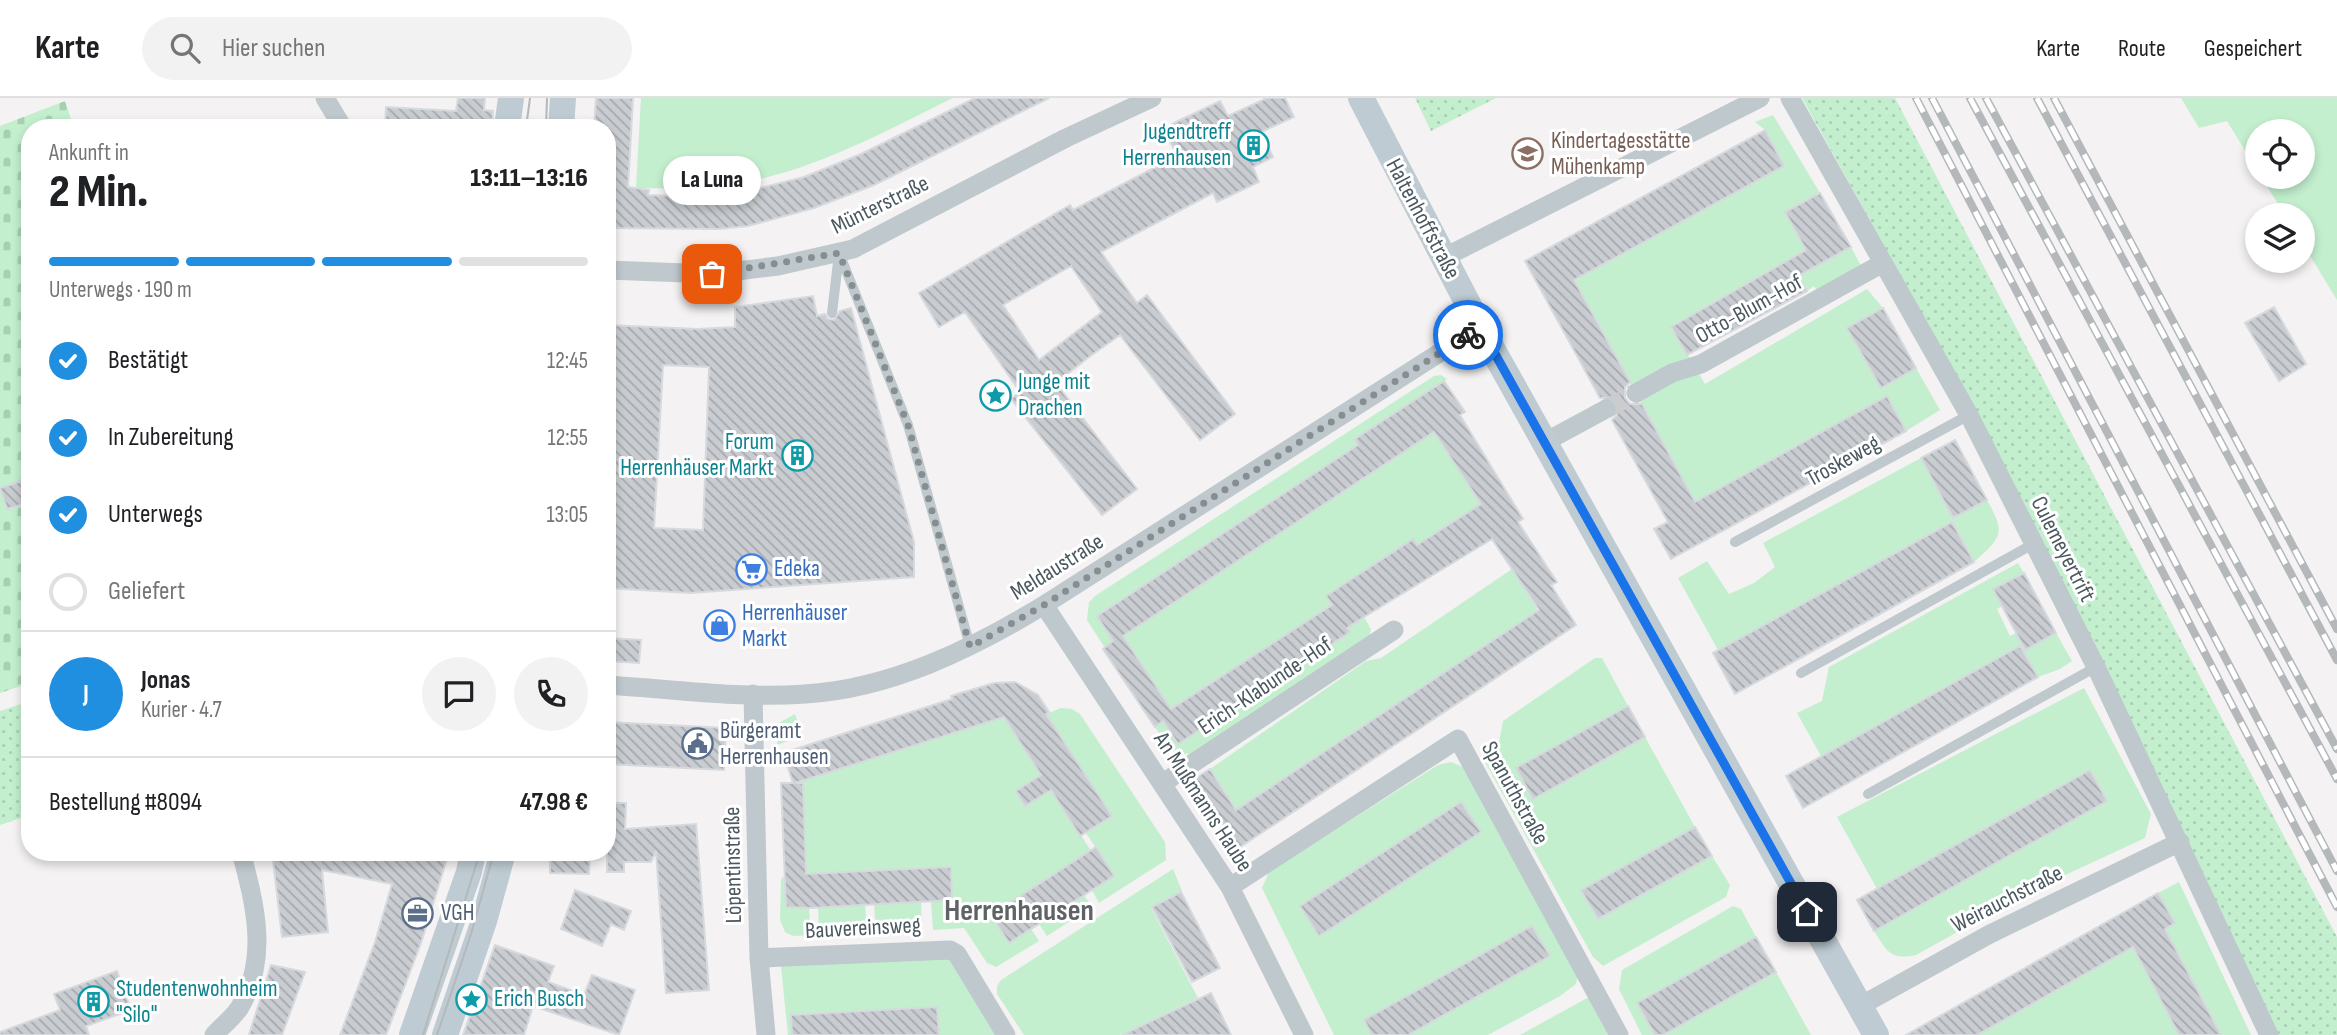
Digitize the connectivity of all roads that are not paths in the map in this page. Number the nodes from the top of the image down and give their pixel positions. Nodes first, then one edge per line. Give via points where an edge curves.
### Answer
1 (325, 98) edge
2 (511, 98) edge
3 (563, 98) edge
4 (1152, 98) edge
5 (1361, 98) edge
6 (1760, 98) edge
7 (1790, 98) edge
8 (338, 119) edge
9 (509, 119) edge
10 (562, 119) edge
11 (839, 253) junction
12 (1443, 258) junction
13 (1883, 263) junction
14 (616, 270) edge
15 (832, 313) dead end
16 (1480, 327) junction
17 (1636, 393) tunnel mouth
18 (1606, 409) tunnel mouth
19 (1969, 415) junction
20 (1545, 442) junction
21 (1735, 542) dead end
22 (2033, 544) junction
23 (1044, 605) junction
24 (1394, 630) dead end
25 (970, 647) junction
26 (2096, 667) junction
27 (1801, 673) dead end
28 (616, 686) edge
29 (753, 694) junction
30 (1163, 783) junction
31 (1868, 794) dead end
32 (2180, 842) junction
33 (243, 861) edge
34 (471, 861) edge
35 (501, 861) edge
36 (1230, 887) junction
37 (759, 958) junction
38 (1860, 1006) junction
39 (214, 1035) edge
40 (412, 1035) edge
41 (445, 1035) edge
42 (766, 1035) edge
43 (1006, 1035) edge
44 (1304, 1035) edge
45 (1619, 1035) edge
46 (1876, 1035) edge
47 (2269, 1035) edge

1 - 8 street
2 - 9 street
3 - 10 street
4 - 11 street, Münterstraße
5 - 12 street, Haltenhoffstraße
6 - 12 street
7 - 13 street, Culemeyertrift
11 - 14 street, Münterstraße via 712,274
11 - 15 lane
11 - 25 lane via 908,425
12 - 16 street, Haltenhoffstraße
13 - 17 street, Otto-Blum-Hof via 1701,364 1672,373
13 - 19 street, Culemeyertrift
16 - 20 street, Haltenhoffstraße
16 - 23 street, Meldaustraße
18 - 20 street
19 - 21 lane, Troskeweg
19 - 22 street, Culemeyertrift
20 - 38 street, Haltenhoffstraße
22 - 26 street, Culemeyertrift
22 - 27 lane
23 - 25 street, Meldaustraße
23 - 30 street, An Mußmanns Haube
24 - 30 street, Erich-Klabunde-Hof
25 - 29 street, Meldaustraße via 890,678 807,694
26 - 31 lane
26 - 32 street, Culemeyertrift
28 - 29 street, Meldaustraße
29 - 37 street, Löpentinstraße
30 - 36 street, An Mußmanns Haube
32 - 38 street, Weirauchstraße via 1990,934
32 - 47 street, Culemeyertrift
33 - 39 street via 258,922 256,968 240,1008
34 - 40 street
35 - 41 street
36 - 44 street, An Mußmanns Haube
36 - 45 street, Spanuthstraße via 1458,739
37 - 42 street, Löpentinstraße
37 - 43 street, Bauvereinsweg via 950,950 957,954
38 - 46 street, Haltenhoffstraße

